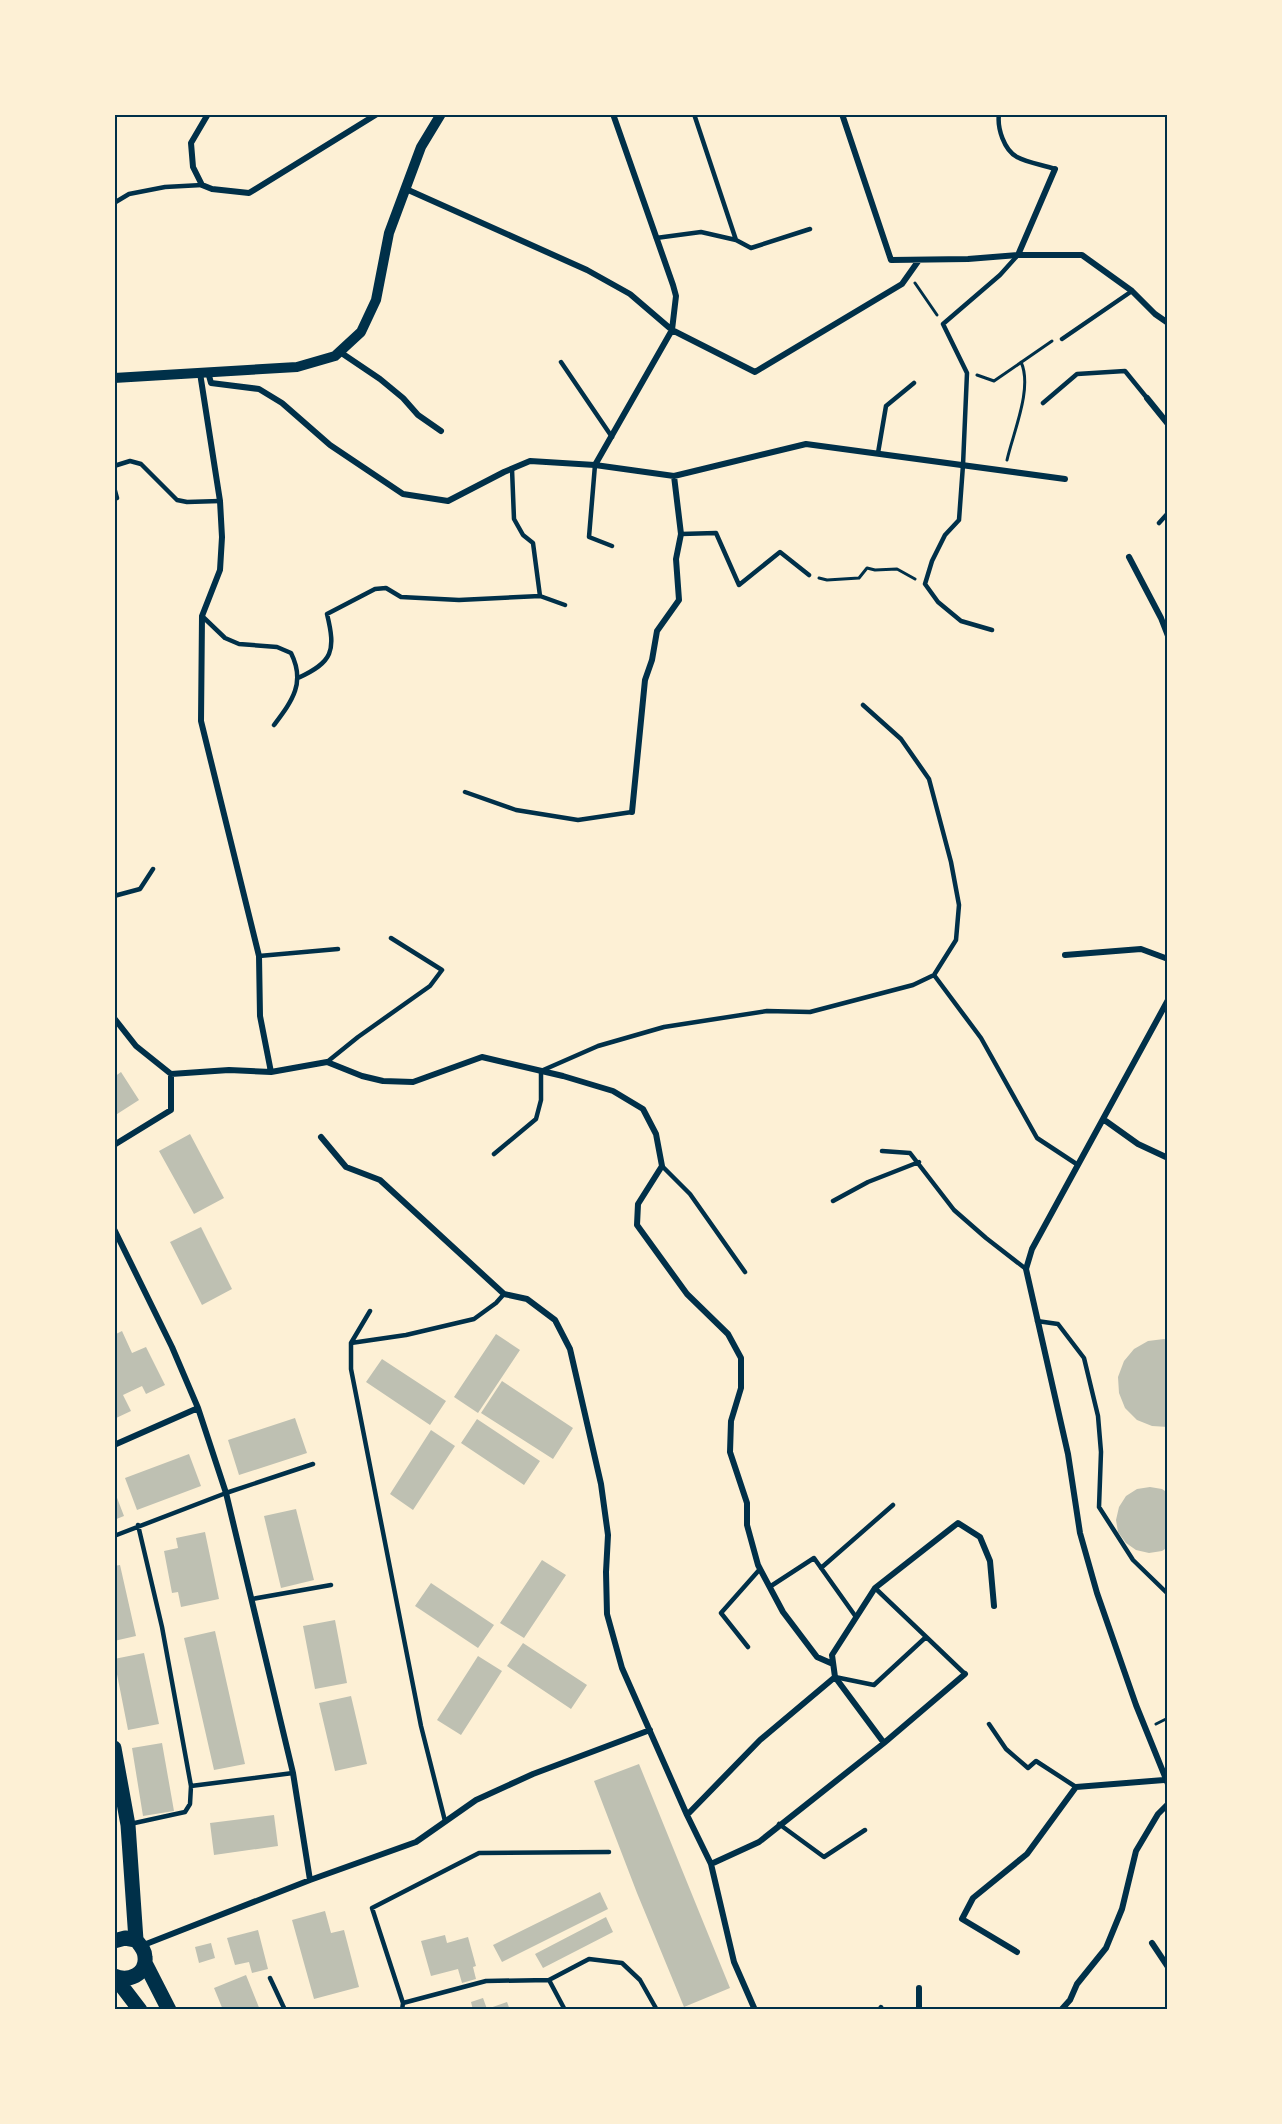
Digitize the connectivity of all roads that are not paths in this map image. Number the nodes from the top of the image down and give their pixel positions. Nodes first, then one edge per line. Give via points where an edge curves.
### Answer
1 (208, 114) edge
2 (377, 114) edge
3 (441, 114) edge
4 (613, 114) edge
5 (694, 114) edge
6 (842, 114) edge
7 (999, 114) edge
8 (1055, 169) joint
9 (202, 185) junction
10 (406, 189) junction
11 (114, 203) edge
12 (810, 229) dead end
13 (656, 238) junction
14 (736, 240) junction
15 (1018, 255) junction
16 (919, 260) junction
17 (1132, 291) junction
18 (1168, 323) edge
19 (672, 330) junction
20 (1062, 339) road end
21 (340, 352) junction
22 (561, 362) dead end
23 (206, 376) junction
24 (114, 378) edge
25 (914, 383) dead end
26 (202, 385) junction
27 (1147, 398) joint
28 (1043, 403) dead end
29 (1168, 424) edge
30 (441, 431) dead end
31 (612, 437) junction
32 (878, 453) junction
33 (595, 465) junction
34 (963, 465) junction
35 (114, 466) edge
36 (512, 469) junction
37 (674, 476) junction
38 (1065, 479) dead end
39 (114, 487) edge
40 (117, 498) dead end
41 (220, 501) junction
42 (1168, 513) edge
43 (1159, 523) dead end
44 (681, 534) junction
45 (612, 546) dead end
46 (1129, 556) dead end
47 (809, 575) road end
48 (540, 596) junction
49 (565, 604) dead end
50 (202, 616) junction
51 (992, 630) dead end
52 (1168, 636) edge
53 (298, 678) junction
54 (863, 705) dead end
55 (274, 725) dead end
56 (465, 792) dead end
57 (632, 812) joint
58 (153, 869) dead end
59 (114, 896) edge
60 (391, 938) dead end
61 (338, 949) dead end
62 (1065, 955) dead end
63 (259, 956) junction
64 (1168, 959) edge
65 (934, 975) junction
66 (1168, 1000) edge
67 (114, 1018) edge
68 (327, 1062) junction
69 (542, 1071) junction
70 (271, 1072) junction
71 (171, 1074) junction
72 (1103, 1119) junction
73 (321, 1137) dead end
74 (114, 1145) edge
75 (882, 1152) dead end
76 (494, 1154) dead end
77 (1168, 1158) edge
78 (919, 1162) junction
79 (1078, 1164) junction
80 (662, 1166) junction
81 (833, 1201) dead end
82 (114, 1229) edge
83 (1026, 1269) junction
84 (746, 1272) dead end
85 (504, 1294) junction
86 (370, 1311) dead end
87 (1037, 1321) junction
88 (351, 1343) junction
89 (198, 1408) junction
90 (114, 1444) edge
91 (313, 1464) dead end
92 (226, 1493) junction
93 (893, 1505) dead end
94 (138, 1525) junction
95 (114, 1536) edge
96 (821, 1568) junction
97 (760, 1569) junction
98 (331, 1585) dead end
99 (771, 1586) junction
100 (875, 1588) junction
101 (1168, 1594) edge
102 (252, 1599) junction
103 (994, 1606) dead end
104 (856, 1617) junction
105 (926, 1636) junction
106 (748, 1647) dead end
107 (833, 1664) junction
108 (965, 1674) joint
109 (835, 1677) junction
110 (989, 1724) dead end
111 (650, 1731) junction
112 (884, 1743) junction
113 (114, 1748) edge
114 (293, 1773) junction
115 (1166, 1782) edge
116 (191, 1786) junction
117 (1076, 1787) junction
118 (1168, 1804) edge
119 (687, 1815) junction
120 (445, 1821) junction
121 (780, 1824) junction
122 (128, 1825) junction
123 (866, 1830) dead end
124 (609, 1852) dead end
125 (711, 1864) junction
126 (310, 1880) junction
127 (114, 1941) edge
128 (138, 1943) junction
129 (1152, 1943) dead end
130 (1017, 1952) dead end
131 (145, 1963) junction
132 (1168, 1967) edge
133 (114, 1976) edge
134 (270, 1978) dead end
135 (549, 1980) junction
136 (919, 1988) dead end
137 (403, 2003) junction
138 (140, 2010) edge
139 (169, 2010) edge
140 (285, 2010) edge
141 (402, 2010) edge
142 (565, 2010) edge
143 (657, 2010) edge
144 (755, 2010) edge
145 (919, 2010) edge
146 (1061, 2010) edge

1 - 9 street via 191,143 193,167
2 - 9 street via 249,193
3 - 10 street via 421,147
4 - 13 street
5 - 14 lane
6 - 16 street via 891,260
7 - 8 lane via 1003,140 1016,157
8 - 15 street
9 - 11 lane via 129,194
10 - 19 street via 587,270 630,294
10 - 21 street via 389,233 376,300 361,332
12 - 14 lane via 751,248
13 - 14 lane via 701,232
13 - 19 street via 676,296
15 - 16 street
15 - 17 street via 1082,255
15 - 34 lane via 943,324 967,373
16 - 19 street via 902,284 755,372
17 - 18 street
17 - 20 lane
19 - 31 street
21 - 23 street via 297,367
21 - 30 street via 380,379 418,416
22 - 31 lane
23 - 24 street
23 - 26 street
23 - 26 street
23 - 36 street via 259,389 282,403 330,445 403,494 448,501
25 - 32 lane via 886,406
26 - 41 street
27 - 28 lane via 1125,371 1077,374
27 - 29 street
31 - 33 street
32 - 34 street
32 - 37 street via 806,444
33 - 36 street via 530,461
33 - 37 street
33 - 45 lane via 589,537
34 - 38 street
34 - 51 lane via 959,520 945,535 925,584 938,602 961,621
35 - 41 lane via 130,461 141,464 177,500
36 - 48 lane via 514,519 522,535 533,543
37 - 44 street
39 - 40 lane
41 - 50 street via 220,570
42 - 43 lane
44 - 47 lane via 716,533 739,585 780,552
44 - 57 street via 676,559 679,600 657,631 645,680
46 - 52 street
48 - 49 lane
48 - 53 lane via 459,600 401,597 386,588 375,589 327,614 331,630 328,657 322,665
50 - 53 lane via 225,638 239,644 278,647 291,653
50 - 63 street via 201,721
53 - 55 lane via 293,700
54 - 65 lane via 901,739 929,778 935,799 959,905 956,940
56 - 57 lane via 516,810 578,820
58 - 59 lane via 140,889
60 - 68 lane via 442,970 430,986
61 - 63 lane
62 - 64 street via 1141,949
63 - 70 street via 260,1016
65 - 69 lane via 913,985 810,1012 767,1011 664,1027 598,1046
65 - 79 lane via 981,1038 1037,1138
66 - 72 street
67 - 71 street via 136,1046
68 - 69 street via 383,1081 413,1082 482,1057
68 - 70 street
69 - 76 lane via 536,1119
69 - 80 street via 613,1091 643,1109 656,1134
70 - 71 street
71 - 74 street via 171,1110
72 - 77 street via 1138,1144
72 - 79 street
73 - 85 street via 346,1167 380,1180
75 - 78 lane via 910,1153
78 - 81 lane
78 - 83 lane via 954,1210
79 - 83 street via 1032,1249
80 - 84 lane via 690,1194
80 - 97 street via 638,1204 637,1225 687,1294 728,1334 741,1358 741,1388 731,1422 730,1452 747,1503 747,1526
82 - 89 street
83 - 87 street
85 - 88 lane via 474,1319
85 - 111 street via 527,1299 555,1320 570,1349 601,1484 608,1535 607,1614 622,1668
86 - 88 lane
87 - 101 lane via 1058,1324 1084,1358 1098,1416 1099,1508 1133,1560
87 - 115 street via 1068,1455 1080,1533 1116,1649
88 - 120 lane via 353,1380 421,1726
89 - 90 street
89 - 92 street
91 - 92 lane
92 - 94 lane
92 - 102 street
93 - 96 lane
94 - 95 lane
94 - 116 lane via 162,1627
96 - 99 lane via 814,1557
96 - 104 lane
97 - 99 street
97 - 106 lane via 721,1613
98 - 102 lane
99 - 107 street via 783,1612 817,1657
100 - 103 street via 958,1523 980,1537 990,1561
100 - 104 street
100 - 105 lane
102 - 114 street
104 - 107 street via 832,1655
105 - 108 lane
105 - 109 lane via 874,1685
107 - 109 street
108 - 112 street
109 - 112 street
109 - 119 street via 760,1740
110 - 117 lane via 1006,1749 1028,1768 1036,1761
111 - 119 street
111 - 120 street via 533,1774 476,1800
112 - 121 street
113 - 122 main road
114 - 116 lane
114 - 126 street
115 - 117 street
116 - 122 lane via 190,1804 185,1812
117 - 130 street via 1027,1854 973,1898 962,1919
118 - 146 street via 1136,1851 1122,1909 1106,1948
119 - 125 street
120 - 126 street via 416,1842
121 - 123 lane via 825,1857
121 - 125 street via 759,1842
122 - 128 main road
124 - 137 lane via 479,1853 372,1908
125 - 144 street via 734,1962
126 - 128 street
127 - 128 main road via 125,1938
128 - 131 main road
129 - 132 street
131 - 133 main road via 132,1977
131 - 139 main road
133 - 138 main road
134 - 140 lane
135 - 137 lane via 486,1981
135 - 142 lane
135 - 143 lane via 589,1959 622,1963 640,1980
136 - 145 street
137 - 141 lane

